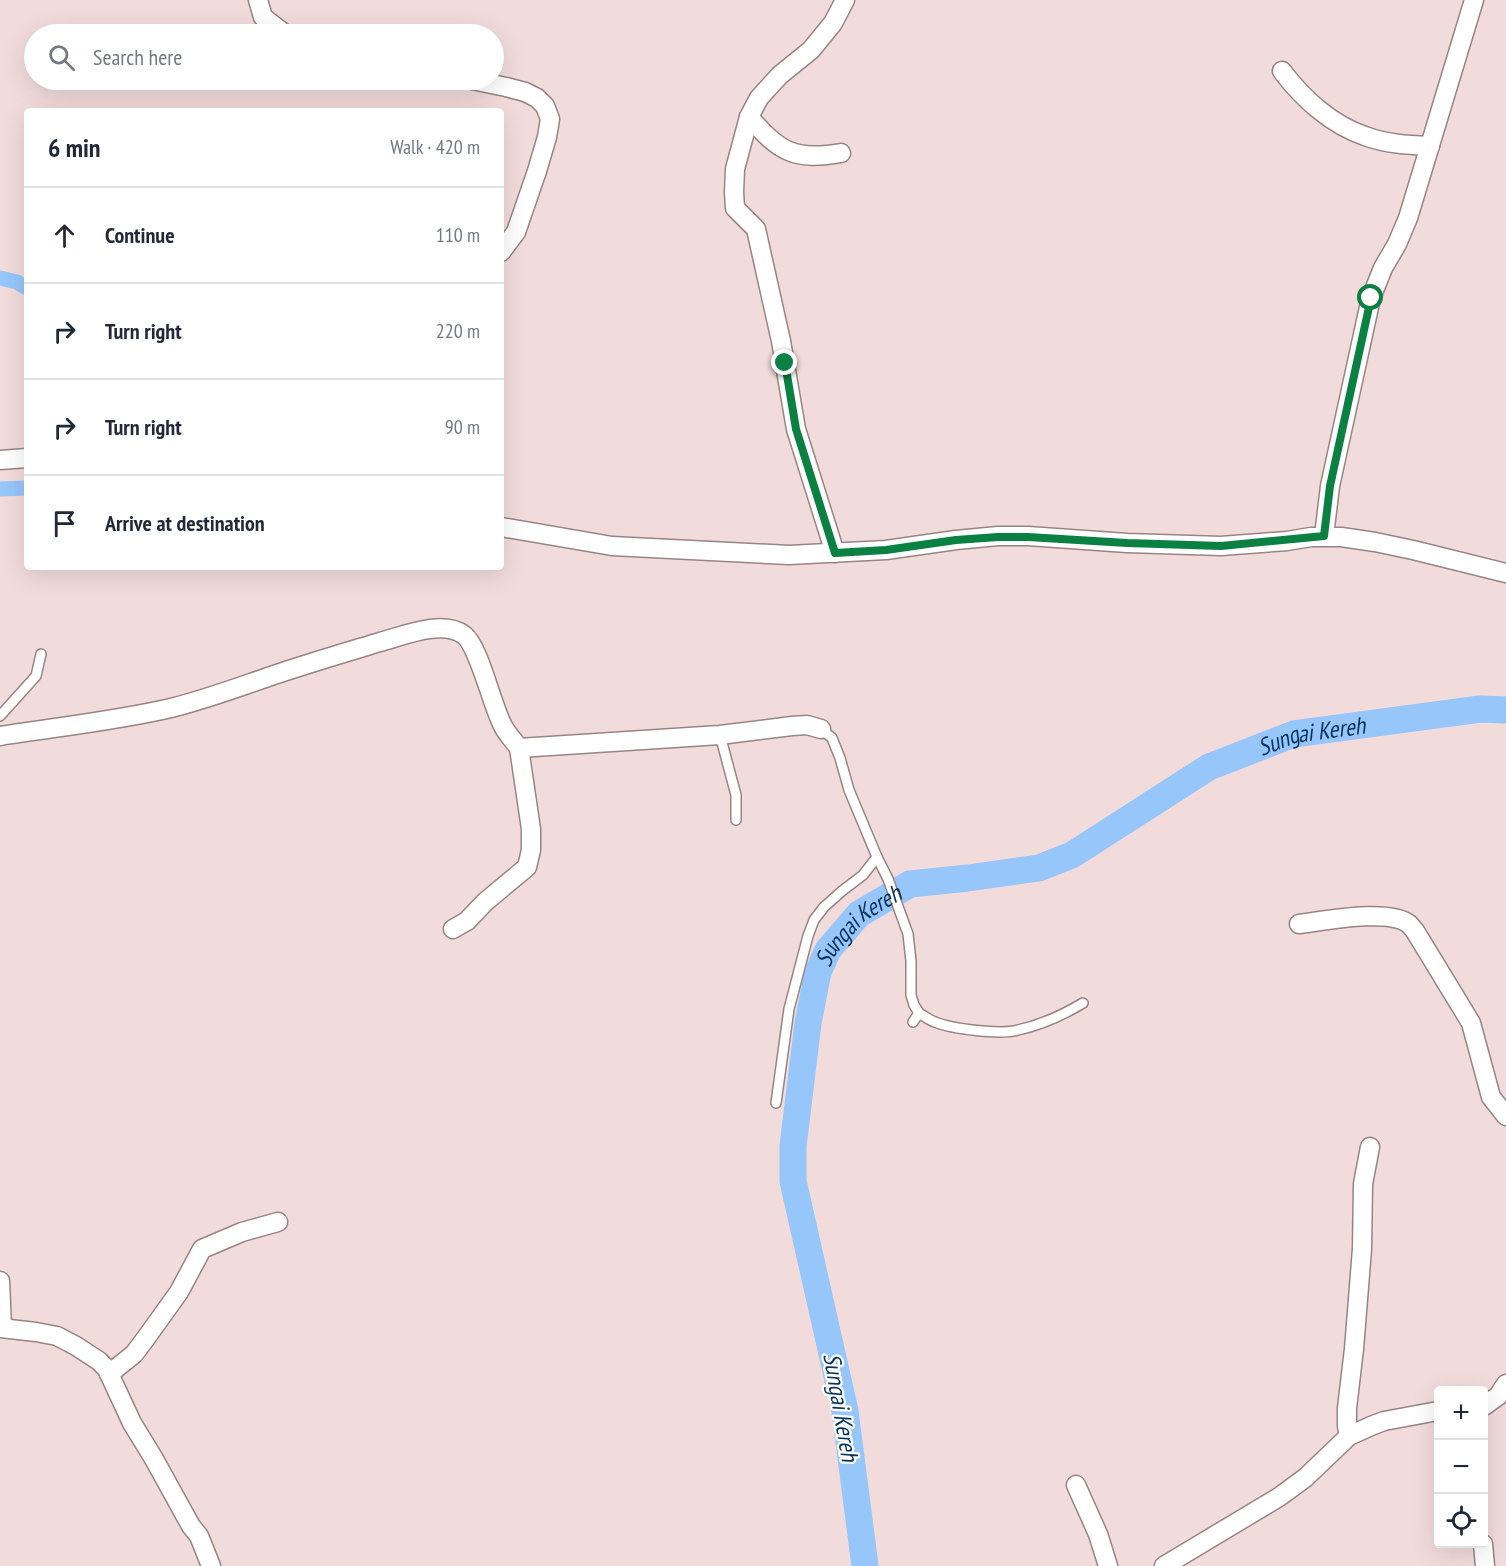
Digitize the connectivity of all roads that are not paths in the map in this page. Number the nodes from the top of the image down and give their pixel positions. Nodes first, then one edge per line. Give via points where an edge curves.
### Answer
1 (258, 0) edge
2 (845, 0) edge
3 (1474, 0) edge
4 (272, 24) edge
5 (1282, 71) dead end
6 (504, 87) edge
7 (749, 117) junction
8 (1430, 146) junction
9 (841, 153) dead end
10 (504, 248) edge
11 (24, 458) edge
12 (0, 460) edge
13 (504, 528) edge
14 (1324, 536) junction
15 (835, 553) junction
16 (1506, 573) edge
17 (41, 654) dead end
18 (0, 716) edge
19 (821, 729) joint
20 (720, 735) junction
21 (0, 736) edge
22 (519, 748) junction
23 (736, 820) dead end
24 (877, 857) junction
25 (1299, 924) dead end
26 (453, 929) dead end
27 (1083, 1003) dead end
28 (919, 1013) junction
29 (913, 1022) dead end
30 (776, 1102) dead end
31 (1506, 1116) edge
32 (1370, 1147) dead end
33 (278, 1222) dead end
34 (0, 1281) edge
35 (1, 1327) edge
36 (109, 1374) junction
37 (1506, 1384) edge
38 (1488, 1403) edge
39 (1434, 1412) edge
40 (1349, 1437) junction
41 (1076, 1485) dead end
42 (1483, 1548) edge
43 (211, 1566) edge
44 (1108, 1566) edge
45 (1164, 1566) edge
46 (1485, 1566) edge

1 - 4 street via 263,17
2 - 7 street via 833,23 811,50 780,75 759,98
3 - 8 street
5 - 8 street via 1304,97 1346,127 1383,141
6 - 10 street via 537,98 550,119 516,232
7 - 9 street via 766,136 792,153 819,157
7 - 15 street via 735,169 735,208 756,229 796,429
8 - 14 street via 1408,218 1371,298 1330,486
11 - 12 street
13 - 15 street via 612,546 789,555
14 - 15 street via 1221,546 998,537
14 - 16 street via 1375,542
17 - 18 lane via 36,676
19 - 20 street via 807,725
19 - 24 lane via 832,738
20 - 22 street
20 - 23 lane via 736,795
21 - 22 street via 171,708 421,630 443,628 466,636 503,728
22 - 26 street via 531,829 527,867
24 - 28 lane via 908,934 911,995
24 - 30 lane via 814,920 789,1009
25 - 31 street via 1371,916 1408,923 1471,1023 1491,1097
27 - 28 lane via 1066,1014 1016,1031 955,1028
28 - 29 lane
32 - 40 street via 1363,1184 1360,1271 1347,1408
33 - 36 street via 202,1249 146,1338 134,1354
34 - 35 street
35 - 36 street via 57,1336 99,1361
36 - 43 street via 132,1424 199,1536
37 - 38 street
39 - 40 street via 1384,1421
40 - 45 street via 1279,1497
41 - 44 street
42 - 46 street

